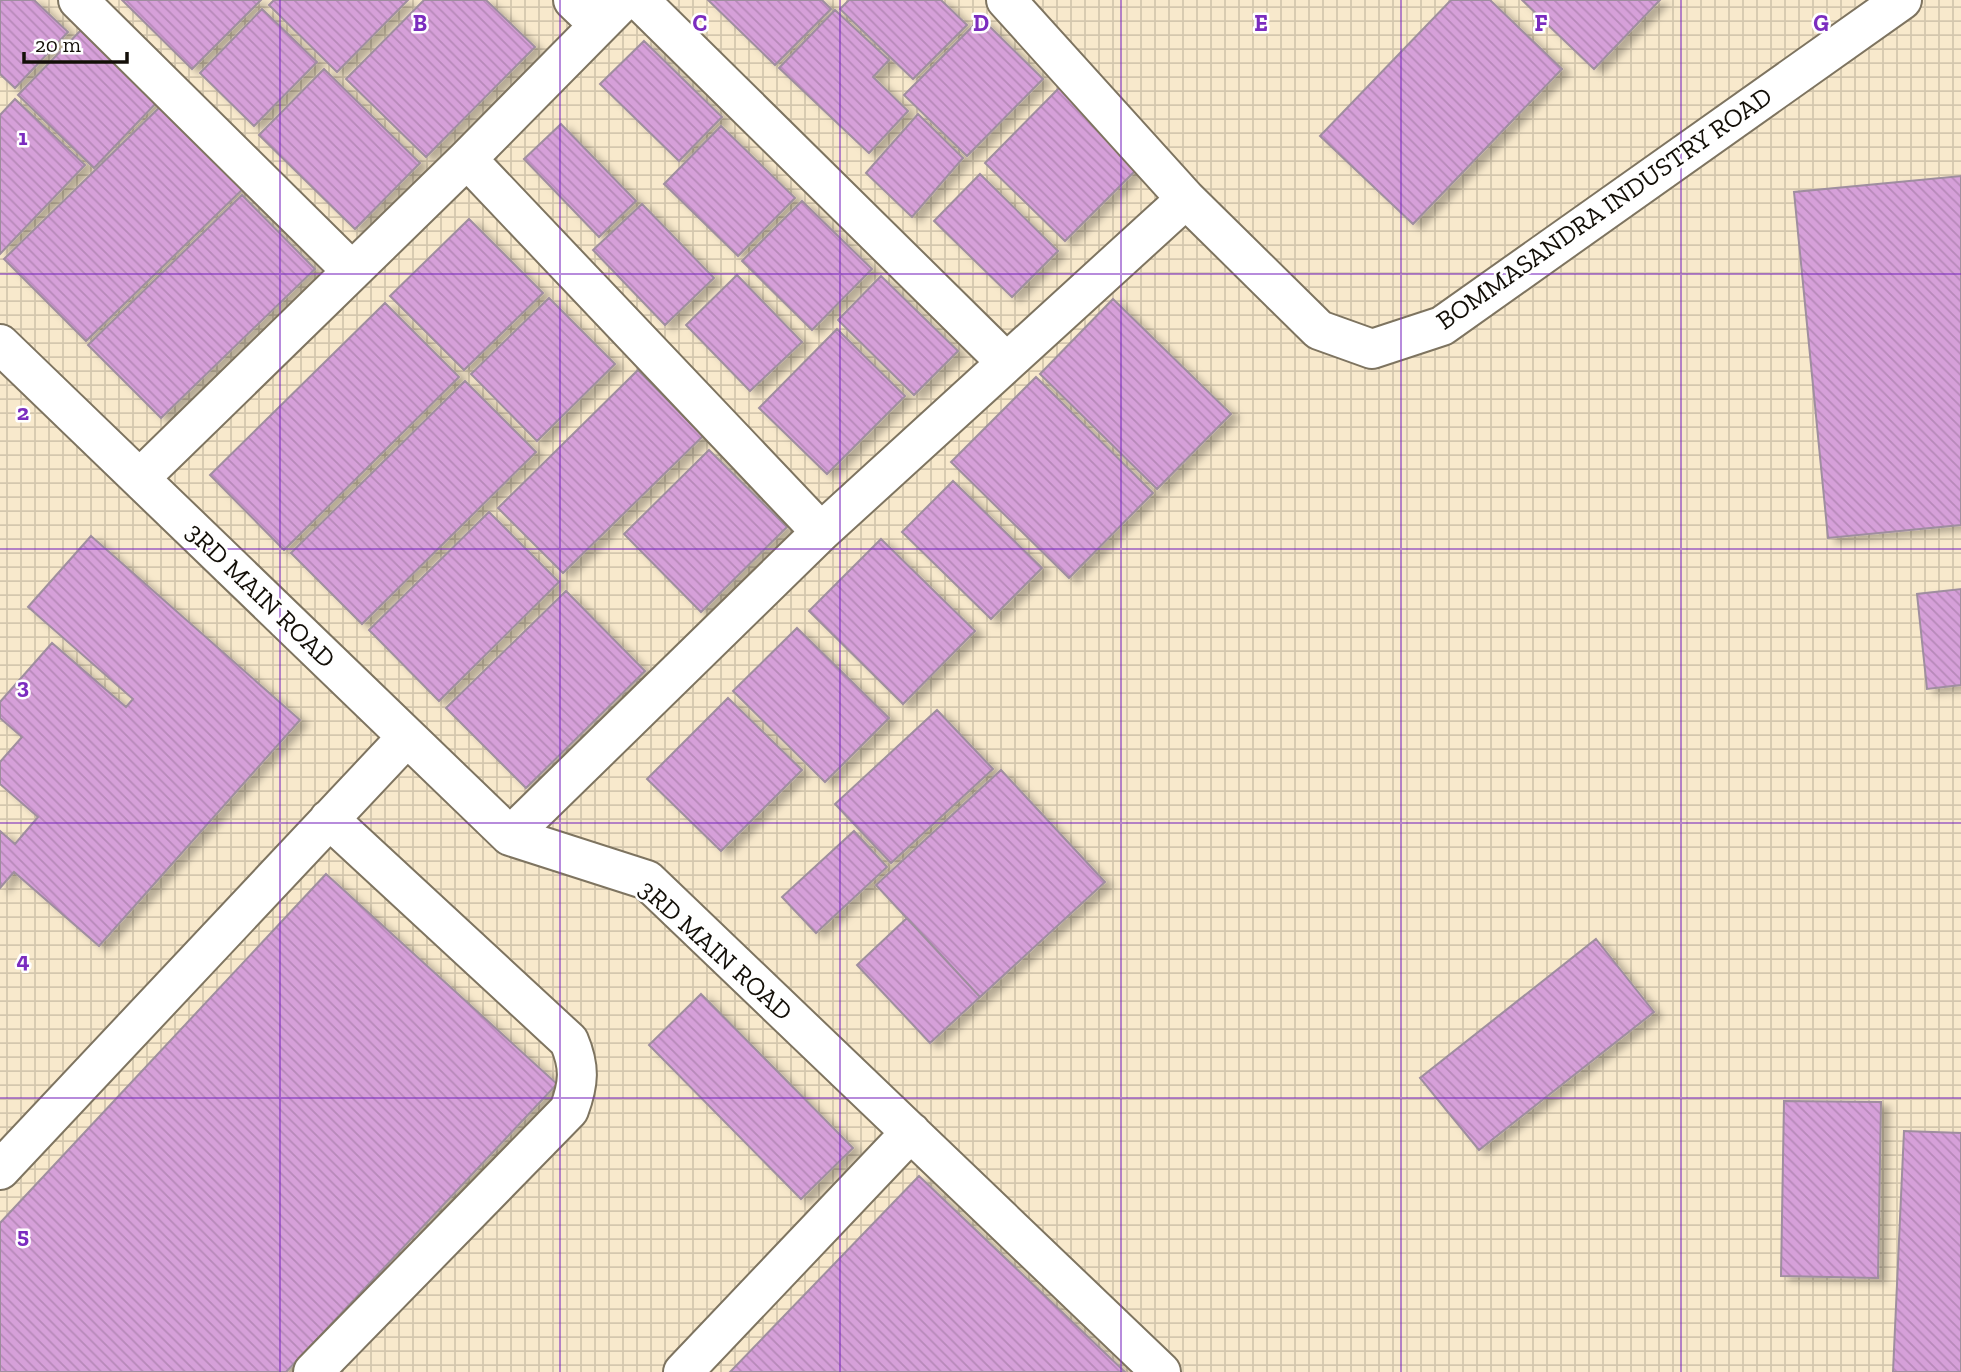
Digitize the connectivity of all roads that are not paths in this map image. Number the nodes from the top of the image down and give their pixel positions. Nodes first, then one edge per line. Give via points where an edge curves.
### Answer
1 (78, 0) edge
2 (639, 0) edge
3 (1006, 0) edge
4 (1902, 0) edge
5 (599, 8) edge
6 (467, 159) junction
7 (1186, 199) junction
8 (352, 271) junction
9 (0, 344) edge
10 (1005, 361) junction
11 (139, 478) junction
12 (821, 533) junction
13 (407, 737) junction
14 (329, 819) junction
15 (510, 836) junction
16 (911, 1132) junction
17 (0, 1170) edge
18 (313, 1372) edge
19 (683, 1372) edge
20 (1161, 1372) edge

1 - 8 street
2 - 10 street
3 - 7 street, BOMMASANDRA INDUSTRY ROAD
4 - 7 street, BOMMASANDRA INDUSTRY ROAD via 1441,326 1372,349 1319,330
5 - 6 street
6 - 8 street
6 - 12 street
7 - 10 street
8 - 11 street
9 - 11 street, 3RD MAIN ROAD
10 - 12 street
11 - 13 street, 3RD MAIN ROAD
12 - 15 street
13 - 14 street
13 - 15 street, 3RD MAIN ROAD
14 - 17 street
14 - 18 street via 569,1041 578,1062 578,1086 569,1110
15 - 16 street, 3RD MAIN ROAD via 647,880
16 - 19 street
16 - 20 street, 3RD MAIN ROAD

